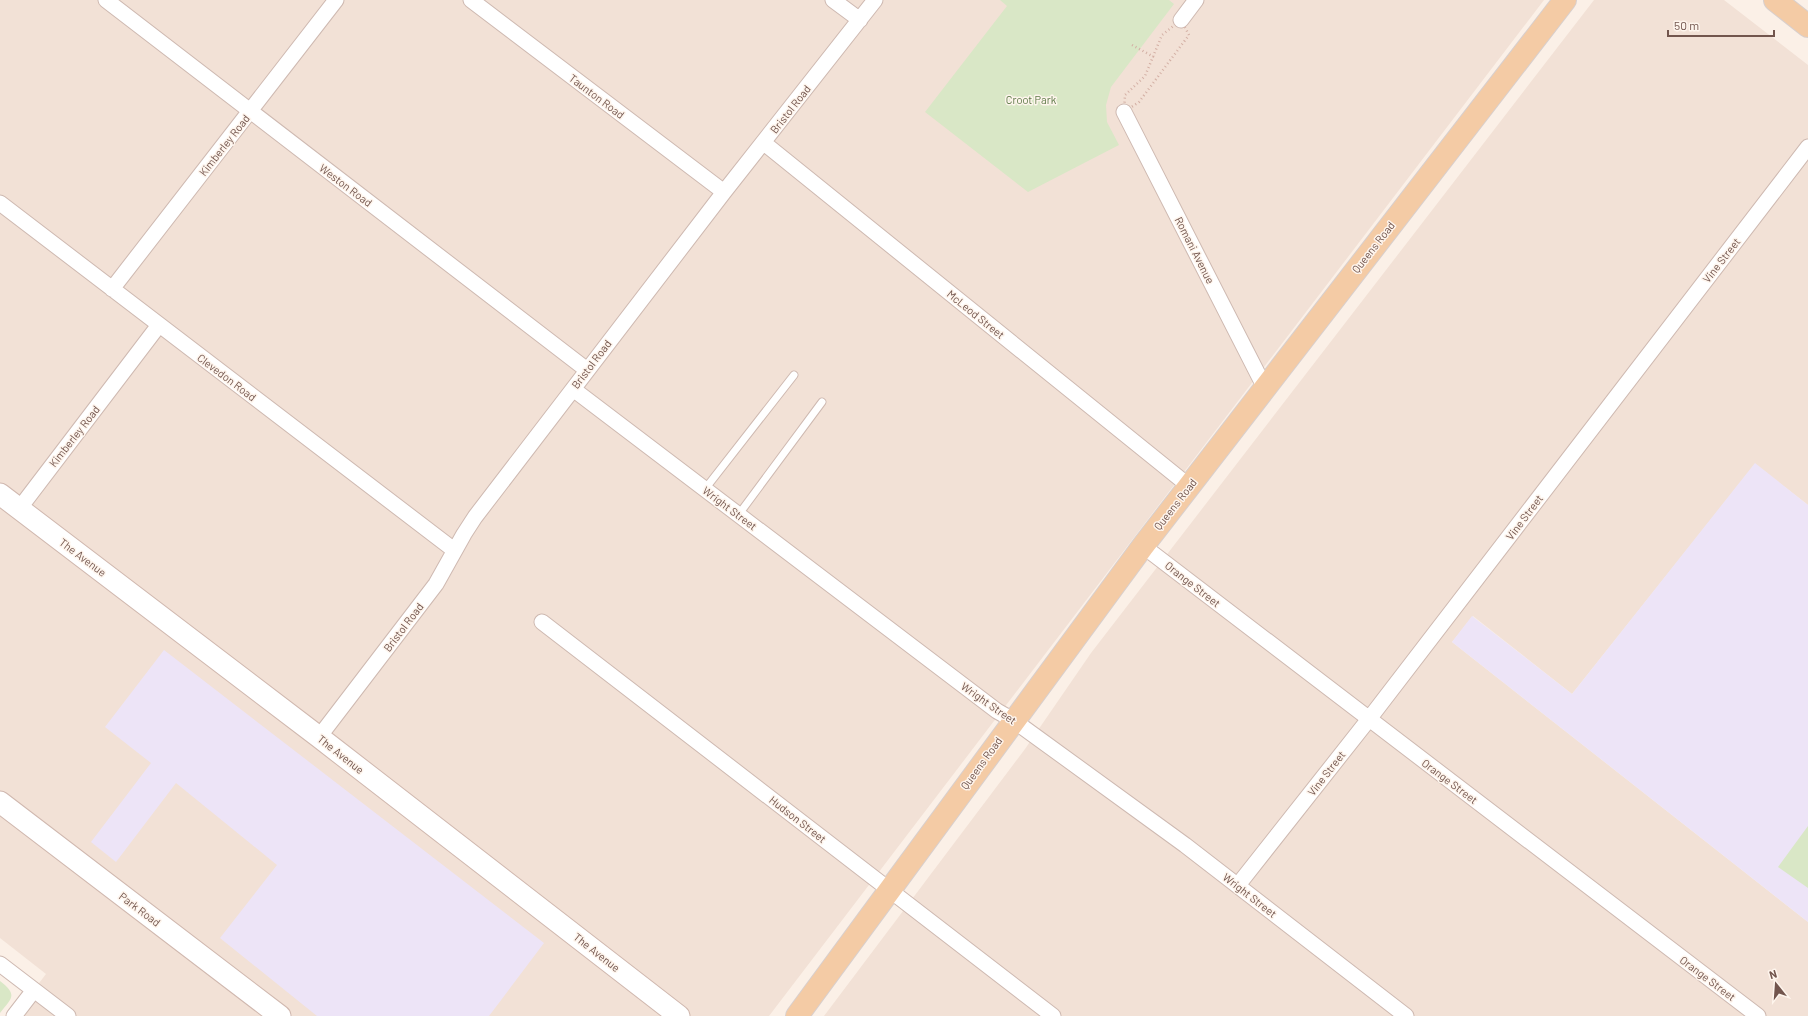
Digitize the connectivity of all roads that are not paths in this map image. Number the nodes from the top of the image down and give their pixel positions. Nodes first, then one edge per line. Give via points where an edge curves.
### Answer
1 (106, 0) edge
2 (336, 0) edge
3 (471, 0) edge
4 (833, 0) edge
5 (875, 0) edge
6 (1196, 0) edge
7 (1565, 0) edge
8 (1774, 0) edge
9 (860, 20) junction
10 (1181, 20) road end
11 (1808, 26) edge
12 (250, 112) junction
13 (1124, 112) road end
14 (764, 143) junction
15 (1808, 147) edge
16 (724, 192) junction
17 (0, 203) edge
18 (112, 288) junction
19 (159, 325) junction
20 (587, 370) junction
21 (794, 375) dead end
22 (573, 388) junction
23 (1265, 388) junction
24 (822, 402) dead end
25 (1189, 486) junction
26 (705, 489) junction
27 (0, 494) edge
28 (19, 509) junction
29 (739, 514) junction
30 (1143, 546) junction
31 (454, 550) junction
32 (542, 622) dead end
33 (1369, 719) junction
34 (1013, 720) junction
35 (319, 737) junction
36 (0, 802) edge
37 (1238, 885) junction
38 (889, 889) junction
39 (0, 964) edge
40 (34, 990) junction
41 (14, 1016) edge
42 (68, 1016) edge
43 (280, 1016) edge
44 (679, 1016) edge
45 (797, 1016) edge
46 (1053, 1016) edge
47 (1406, 1016) edge
48 (1758, 1016) edge

1 - 12 street, Weston Road
2 - 12 street, Kimberley Road
3 - 16 street, Taunton Road
4 - 9 street
5 - 9 street, Bristol Road
6 - 10 street
7 - 23 main road, Queens Road
8 - 11 main road
9 - 14 street, Bristol Road
12 - 18 street, Kimberley Road
12 - 20 street, Weston Road
13 - 23 street, Romani Avenue
14 - 16 street, Bristol Road
14 - 25 street, McLeod Street
15 - 33 street, Vine Street
16 - 20 street, Bristol Road
17 - 18 street, Clevedon Road
18 - 19 street, Clevedon Road
19 - 28 street, Kimberley Road
19 - 31 street, Clevedon Road
20 - 22 street, Bristol Road
21 - 26 lane
22 - 26 street, Wright Street
22 - 31 street, Bristol Road via 475,517
23 - 25 main road, Queens Road
24 - 29 lane
25 - 30 main road, Queens Road
26 - 29 street, Wright Street
27 - 28 street, The Avenue
28 - 35 street, The Avenue
29 - 34 street, Wright Street via 997,711
30 - 33 street, Orange Street
30 - 34 main road, Queens Road
31 - 35 street, Bristol Road via 436,584
32 - 38 street, Hudson Street
33 - 37 street, Vine Street
33 - 48 street, Orange Street
34 - 37 street, Wright Street
34 - 38 main road, Queens Road
35 - 44 street, The Avenue
36 - 43 street, Park Road
37 - 47 street, Wright Street
38 - 45 main road, Queens Road
38 - 46 street, Hudson Street
39 - 40 street
40 - 41 street
40 - 42 street

